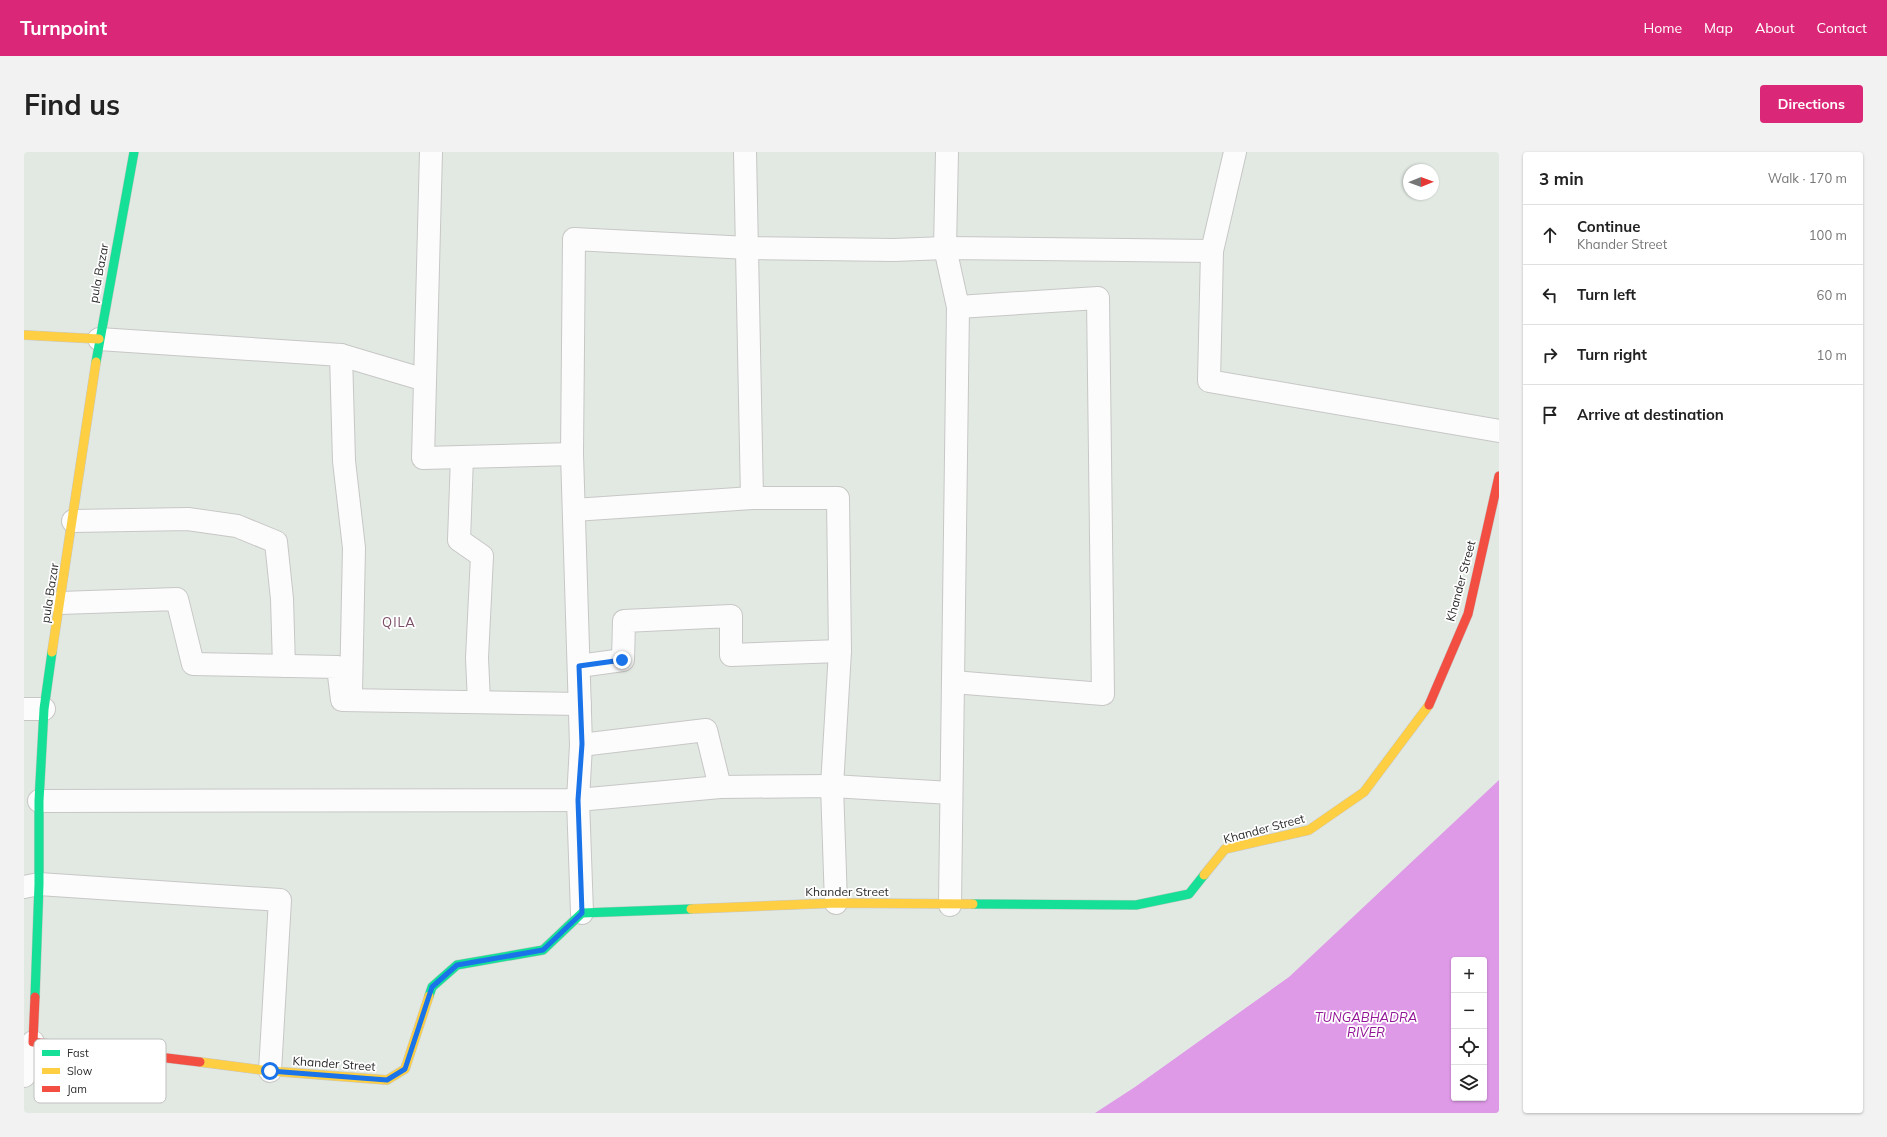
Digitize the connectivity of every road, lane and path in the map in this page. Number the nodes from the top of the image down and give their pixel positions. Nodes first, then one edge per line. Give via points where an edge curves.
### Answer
1 (134, 152) edge
2 (431, 152) edge
3 (745, 152) edge
4 (947, 152) edge
5 (1235, 152) edge
6 (748, 248) junction
7 (945, 248) junction
8 (1212, 251) junction
9 (958, 307) junction
10 (24, 335) edge
11 (99, 339) junction
12 (341, 355) junction
13 (425, 380) junction
14 (1499, 431) edge
15 (572, 454) junction
16 (462, 457) junction
17 (1499, 476) edge
18 (752, 498) junction
19 (574, 510) junction
20 (73, 521) junction
21 (60, 603) junction
22 (840, 651) junction
23 (284, 666) junction
24 (579, 666) junction
25 (953, 682) junction
26 (351, 700) junction
27 (479, 702) junction
28 (580, 704) junction
29 (34, 709) edge
30 (582, 744) junction
31 (832, 786) junction
32 (720, 787) junction
33 (952, 792) junction
34 (578, 800) junction
35 (39, 801) junction
36 (32, 885) edge
37 (836, 903) junction
38 (950, 905) junction
39 (582, 913) junction
40 (33, 1042) joint
41 (166, 1058) edge
42 (270, 1071) junction
43 (24, 1076) edge

1 - 11 street, pula Bazar
2 - 13 street
3 - 6 street
4 - 7 street
5 - 8 street
6 - 7 street
6 - 15 street via 574,239
6 - 18 street
7 - 8 street
7 - 9 street
8 - 14 street via 1209,381
9 - 25 street
9 - 25 street via 1098,298 1104,694
10 - 11 street
11 - 12 street
11 - 20 street, pula Bazar
12 - 13 street
12 - 26 street via 344,461 354,548
13 - 16 street via 423,458
15 - 16 street
15 - 19 street
16 - 27 street via 459,540 482,556 476,658
17 - 38 street, Khander Street via 1468,614 1428,707 1364,792 1309,830 1225,849 1189,894 1136,905
18 - 19 street
18 - 22 street via 838,498
19 - 24 street
20 - 21 street, pula Bazar
20 - 23 street via 188,519 237,526 276,542 282,599
21 - 23 street via 177,599 193,664
21 - 29 street, pula Bazar
22 - 24 street via 731,655 731,616 624,621 622,660
22 - 31 street
23 - 26 street via 338,667 342,700
24 - 28 street
25 - 33 street
26 - 27 street
27 - 28 street
28 - 30 street
29 - 35 street, pula Bazar
30 - 32 street via 706,730
30 - 34 street
31 - 32 street
31 - 33 street
31 - 37 street
32 - 34 street
33 - 38 street
34 - 35 street
34 - 39 street
35 - 36 street, pula Bazar
36 - 40 street, pula Bazar
36 - 42 street via 280,900
37 - 38 street, Khander Street
37 - 39 street, Khander Street
39 - 42 street, Khander Street via 543,950 457,965 432,987 405,1069 387,1080
40 - 43 street
41 - 42 street, Khander Street

